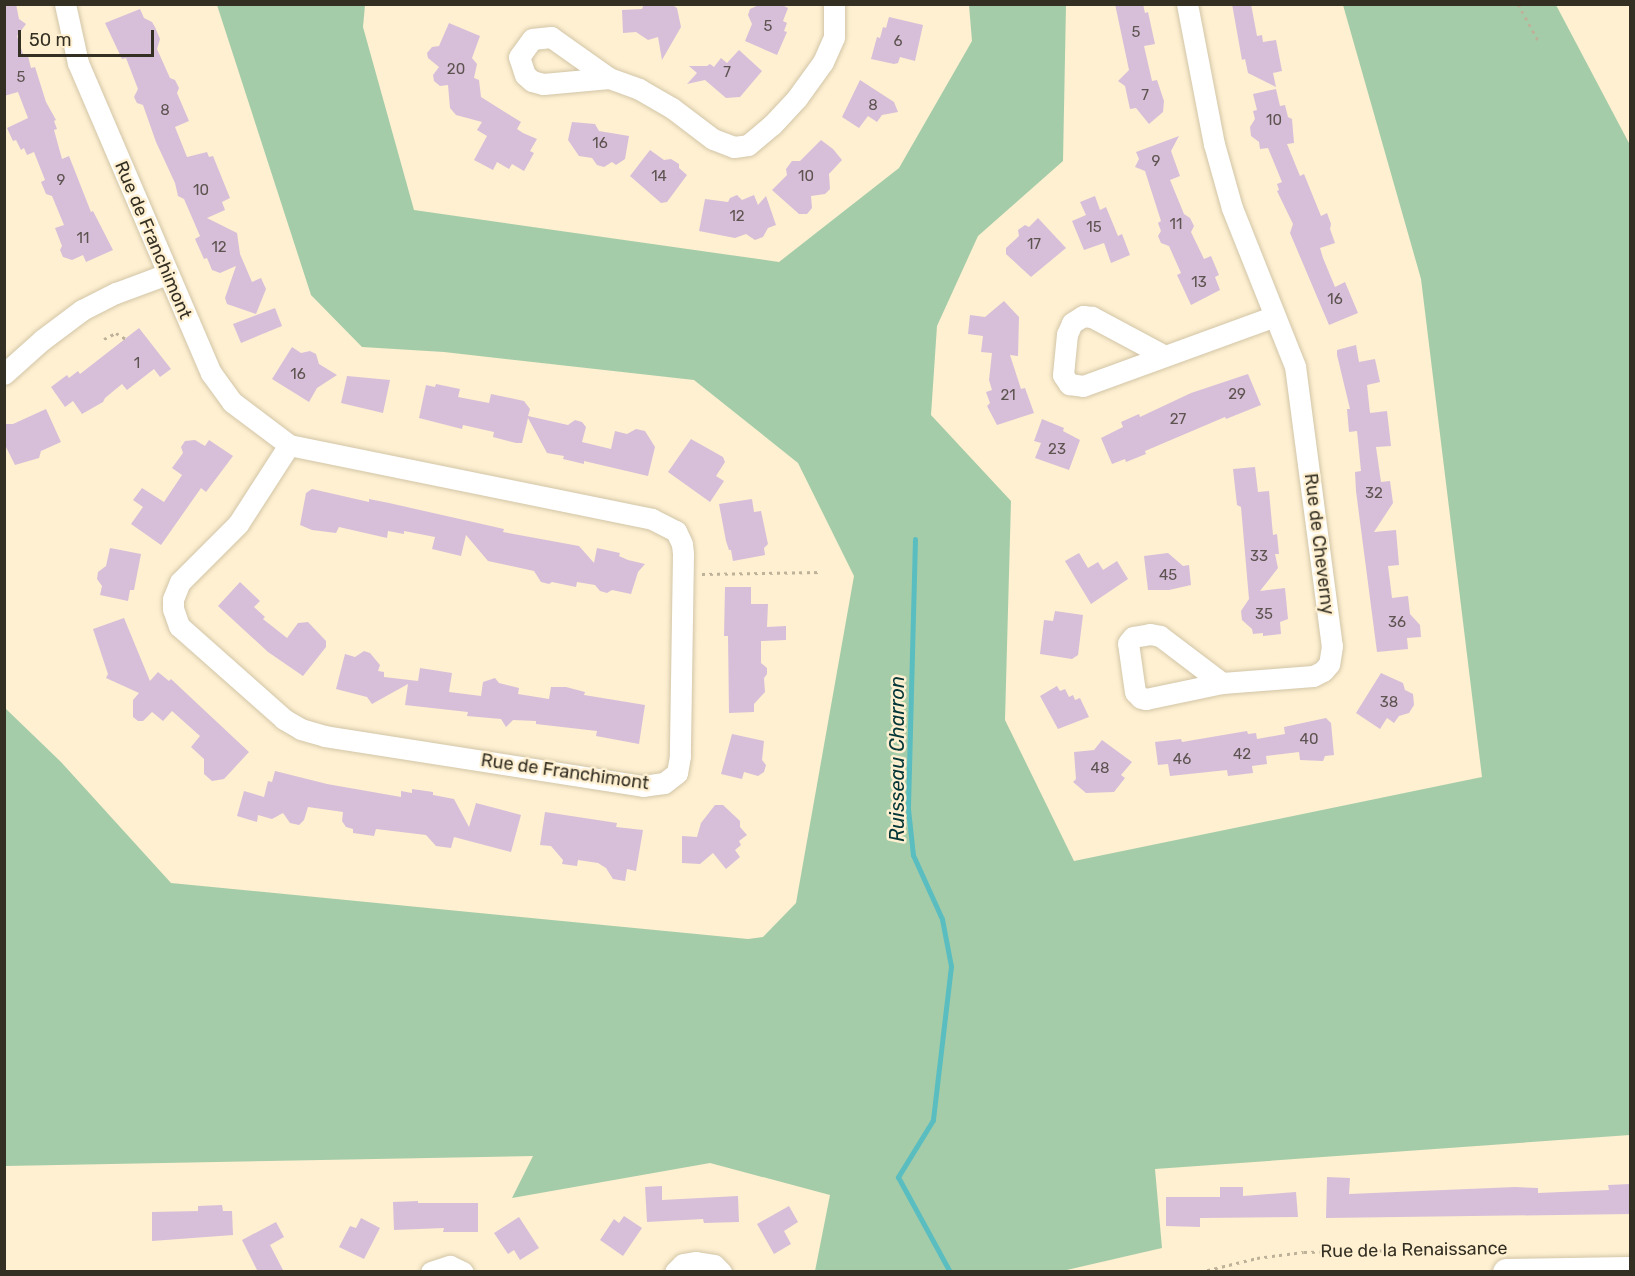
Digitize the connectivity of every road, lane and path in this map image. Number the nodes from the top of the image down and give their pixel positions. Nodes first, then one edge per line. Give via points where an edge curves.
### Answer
1 (64, 4) edge
2 (834, 4) edge
3 (1187, 4) edge
4 (1518, 4) edge
5 (1539, 42) dead end
6 (609, 78) dead end
7 (167, 274) junction
8 (1275, 316) junction
9 (104, 339) dead end
10 (126, 339) dead end
11 (1163, 355) junction
12 (4, 374) edge
13 (289, 445) junction
14 (822, 572) dead end
15 (682, 575) junction
16 (1222, 683) dead end
17 (1520, 1247) dead end
18 (1630, 1270) edge
19 (431, 1272) edge
20 (463, 1272) edge
21 (675, 1272) edge
22 (721, 1272) edge
23 (1200, 1272) edge
24 (1506, 1272) edge

1 - 7 street, Rue de Franchimont via 78,63
2 - 6 street via 834,37 823,62 797,98 766,132 748,145 724,145 672,108
3 - 8 street, Rue de Cheverny via 1214,144 1232,208
4 - 5 path
7 - 12 street via 82,310
7 - 13 street, Rue de Franchimont via 217,384 232,402
8 - 11 street
8 - 16 street, Rue de Cheverny via 1298,378 1331,659 1323,671 1308,677
9 - 10 path via 116,333
11 - 11 street via 1092,316 1083,316 1072,323 1067,334 1063,375 1077,388
13 - 15 street, Rue de Franchimont via 662,522 680,537
13 - 15 street, Rue de Franchimont via 238,525 180,582 173,609 178,626 205,650 284,719 314,733 643,786 664,783 680,766
14 - 15 path
17 - 23 path, Rue de la Renaissance via 1304,1252
18 - 24 street, Rue de la Renaissance
19 - 20 street via 450,1266
21 - 22 street via 683,1264 696,1262 714,1265

